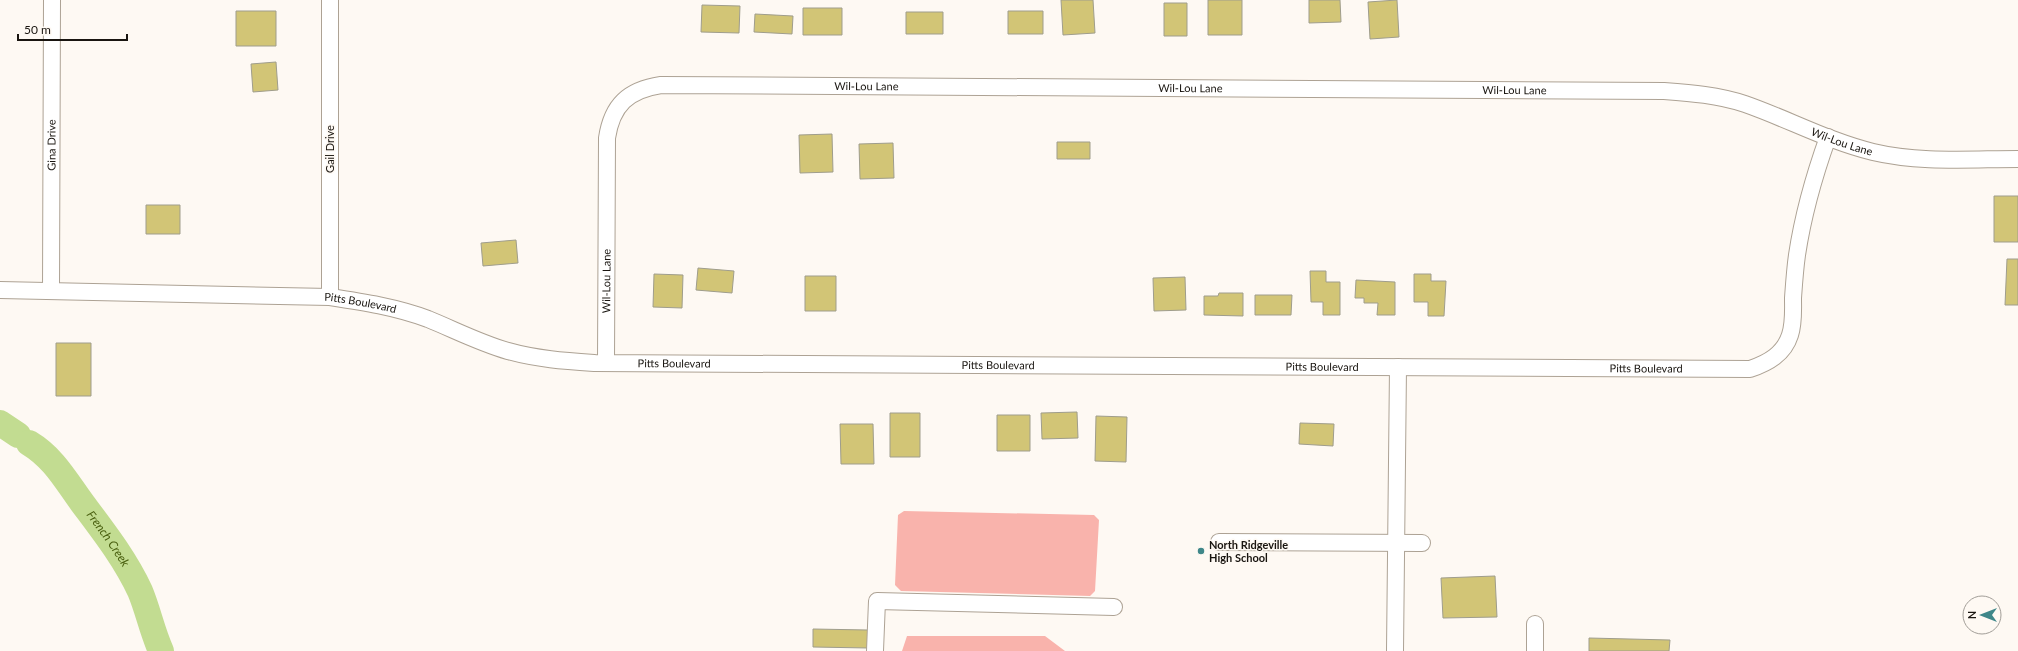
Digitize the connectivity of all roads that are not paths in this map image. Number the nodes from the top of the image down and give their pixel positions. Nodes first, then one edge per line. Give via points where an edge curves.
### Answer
1 (52, 0) edge
2 (330, 0) edge
3 (1828, 138) junction
4 (2018, 159) edge
5 (0, 290) edge
6 (51, 291) junction
7 (330, 297) junction
8 (606, 363) junction
9 (1398, 367) junction
10 (1219, 542) dead end
11 (1396, 543) junction
12 (1422, 543) dead end
13 (1114, 607) dead end
14 (1535, 624) dead end
15 (875, 651) edge
16 (1395, 651) edge
17 (1535, 651) edge

1 - 6 street, Gina Drive
2 - 7 street, Gail Drive
3 - 4 street, Wil-Lou Lane via 1873,152 1896,156
3 - 8 street, Wil-Lou Lane via 1744,104 1698,93 1664,91 661,85 647,87 634,92 623,101 609,125 607,138
3 - 9 street, Pitts Boulevard via 1814,176 1804,215 1797,256 1790,335 1784,347 1763,364 1741,369
5 - 6 street, Pitts Boulevard
6 - 7 street, Pitts Boulevard
7 - 8 street, Pitts Boulevard via 399,310 516,353 565,362
8 - 9 street, Pitts Boulevard
9 - 11 street
10 - 11 street
11 - 12 street
11 - 16 street
13 - 15 street via 877,601
14 - 17 street

